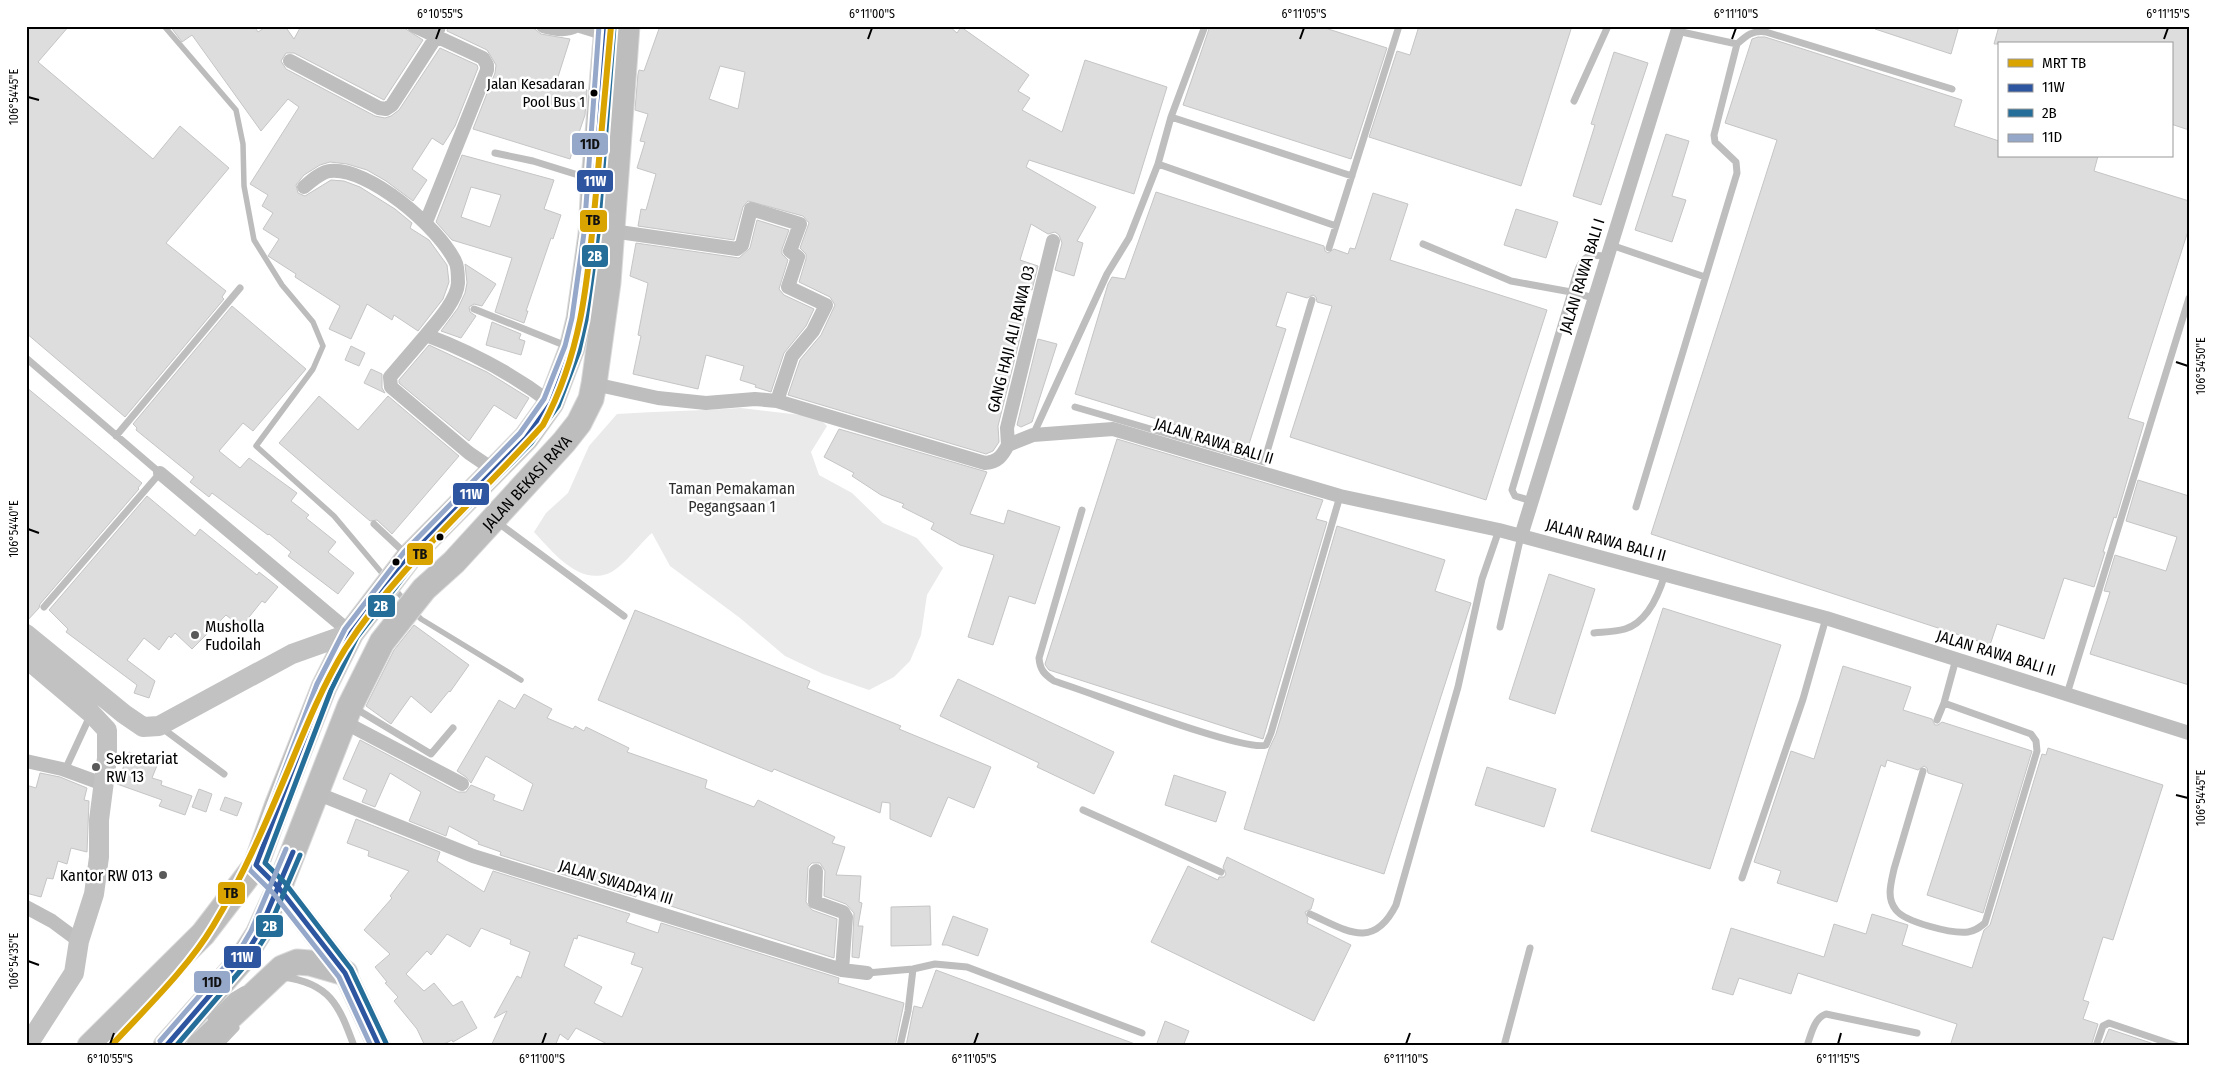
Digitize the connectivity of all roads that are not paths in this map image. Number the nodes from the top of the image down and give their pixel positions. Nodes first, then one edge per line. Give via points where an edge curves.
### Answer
1 (414, 26) edge
2 (543, 26) edge
3 (576, 26) edge
4 (580, 26) edge
5 (1205, 26) edge
6 (1398, 26) edge
7 (1608, 26) edge
8 (1678, 28) edge
9 (614, 29) edge
10 (438, 32) edge
11 (1737, 44) junction
12 (290, 61) dead end
13 (1952, 89) dead end
14 (1574, 101) dead end
15 (1171, 117) junction
16 (494, 153) dead end
17 (1158, 164) junction
18 (1352, 176) junction
19 (594, 180) junction
20 (304, 187) dead end
21 (426, 222) junction
22 (1336, 226) junction
23 (612, 231) junction
24 (1053, 241) dead end
25 (1423, 244) dead end
26 (1329, 248) dead end
27 (1608, 251) junction
28 (1705, 277) junction
29 (240, 288) dead end
30 (1571, 292) junction
31 (1594, 298) junction
32 (2189, 298) edge
33 (1312, 300) dead end
34 (474, 309) dead end
35 (426, 334) junction
36 (572, 348) junction
37 (26, 358) edge
38 (594, 384) junction
39 (777, 401) junction
40 (551, 403) junction
41 (1075, 407) dead end
42 (1033, 435) junction
43 (116, 436) junction
44 (1008, 445) junction
45 (494, 470) junction
46 (160, 473) junction
47 (1340, 496) junction
48 (1532, 501) junction
49 (1636, 507) dead end
50 (1082, 510) dead end
51 (492, 518) junction
52 (374, 524) dead end
53 (1499, 530) junction
54 (1521, 536) junction
55 (402, 565) junction
56 (1665, 574) junction
57 (44, 608) dead end
58 (624, 616) dead end
59 (1826, 618) junction
60 (358, 624) junction
61 (1500, 628) dead end
62 (1594, 633) dead end
63 (26, 634) edge
64 (26, 658) edge
65 (1956, 659) junction
66 (2067, 694) junction
67 (1944, 704) junction
68 (91, 713) junction
69 (347, 714) junction
70 (1937, 720) dead end
71 (160, 726) junction
72 (453, 728) dead end
73 (2189, 733) edge
74 (26, 761) edge
75 (65, 770) junction
76 (1923, 771) dead end
77 (224, 774) dead end
78 (102, 784) junction
79 (462, 784) dead end
80 (316, 793) junction
81 (1083, 810) dead end
82 (256, 865) junction
83 (816, 871) dead end
84 (1221, 872) dead end
85 (1742, 878) dead end
86 (279, 888) junction
87 (26, 907) edge
88 (1310, 914) dead end
89 (79, 941) junction
90 (1530, 948) dead end
91 (913, 969) junction
92 (842, 970) junction
93 (345, 973) junction
94 (867, 973) joint
95 (269, 983) junction
96 (242, 1021) dead end
97 (1142, 1033) dead end
98 (1917, 1033) dead end
99 (27, 1046) edge
100 (90, 1046) edge
101 (166, 1046) edge
102 (182, 1046) edge
103 (199, 1046) edge
104 (219, 1046) edge
105 (354, 1046) edge
106 (379, 1046) edge
107 (900, 1046) edge
108 (1504, 1046) edge
109 (1807, 1046) edge
110 (2096, 1046) edge
111 (2177, 1046) edge

1 - 10 street
2 - 3 street via 572,29
4 - 9 street
5 - 15 lane
6 - 18 lane
7 - 14 lane
8 - 11 lane
8 - 27 street, JALAN RAWA BALI I
9 - 19 highway, JALAN BEKASI RAYA
9 - 23 highway, JALAN BEKASI RAYA
10 - 12 street via 392,105 386,109
10 - 21 street via 483,58 487,70
11 - 13 lane via 1757,30
11 - 28 lane via 1714,135 1715,142 1736,162 1737,173
15 - 17 lane
15 - 18 lane
16 - 19 lane
17 - 22 lane
17 - 42 lane via 1129,238 1107,274
18 - 22 lane
19 - 36 highway, JALAN BEKASI RAYA via 591,234
20 - 21 street via 328,171 344,171 389,192
21 - 35 street via 455,261 458,285 446,310
22 - 26 lane
23 - 38 highway, JALAN BEKASI RAYA
23 - 39 street via 737,249 742,245 751,209 800,224 790,250 798,258 788,287 826,305 814,332 792,356
24 - 44 street, GANG HAJI ALI RAWA 03 via 1007,428
25 - 30 lane via 1511,281
27 - 28 lane
27 - 30 lane via 1587,256 1581,262
27 - 31 street, JALAN RAWA BALI I
28 - 49 lane
29 - 43 lane
30 - 31 lane
30 - 48 lane via 1512,490 1515,496
31 - 48 street, JALAN RAWA BALI I
32 - 66 lane
33 - 41 lane via 1264,462
34 - 36 lane
35 - 40 street via 495,368
35 - 45 street via 390,378 391,387
36 - 40 highway, JALAN BEKASI RAYA
37 - 43 lane
38 - 39 street via 658,398 706,403 754,399
38 - 51 highway, JALAN BEKASI RAYA via 591,399 564,442
39 - 44 street via 985,463 1002,457
40 - 45 highway, JALAN BEKASI RAYA via 526,438
42 - 44 street, JALAN RAWA BALI II
42 - 47 street, JALAN RAWA BALI II via 1113,430
43 - 46 lane
45 - 55 highway, JALAN BEKASI RAYA
46 - 57 lane
46 - 60 street
47 - 50 lane via 1271,733 1266,745 1262,746 1205,732 1054,681 1044,674 1039,658
47 - 53 street, JALAN RAWA BALI II
48 - 54 street, JALAN RAWA BALI I
51 - 58 lane
51 - 69 highway, JALAN BEKASI RAYA via 454,562 424,589 382,642
52 - 55 lane
53 - 54 street, JALAN RAWA BALI II
53 - 88 lane via 1482,579 1452,706 1396,905 1388,921 1378,929 1362,934 1344,930
54 - 56 street, JALAN RAWA BALI II
54 - 61 lane
55 - 60 highway, JALAN BEKASI RAYA
56 - 59 street, JALAN RAWA BALI II
56 - 62 lane via 1653,604 1633,625
59 - 65 street, JALAN RAWA BALI II
59 - 85 lane via 1803,699
60 - 71 street via 292,654
60 - 82 highway, JALAN BEKASI RAYA via 324,687
63 - 71 street via 124,714 143,727
64 - 68 street
65 - 66 street, JALAN RAWA BALI II
65 - 67 lane
66 - 73 street, JALAN RAWA BALI II
67 - 70 lane
67 - 76 lane via 2031,734 2036,741 2037,751 1999,877 1984,923 1979,929 1966,932 1946,930 1903,917 1895,910 1890,898 1894,869
68 - 75 lane
68 - 78 street via 107,730 107,758
69 - 72 lane via 431,754
69 - 79 street
69 - 80 highway, JALAN BEKASI RAYA
71 - 77 lane
74 - 75 street
75 - 78 street
78 - 89 street via 97,876 93,901
80 - 86 highway, JALAN BEKASI RAYA
80 - 92 street, JALAN SWADAYA III via 473,856
81 - 84 lane
82 - 86 main road
82 - 100 highway, JALAN BEKASI RAYA via 203,934
83 - 92 street via 815,902 843,912 846,917
86 - 93 main road
86 - 101 highway, JALAN BEKASI RAYA via 258,934 240,962
87 - 89 street
89 - 99 street via 74,972
90 - 108 lane
91 - 94 lane, JALAN SWADAYA III
91 - 97 lane, JALAN SWADAYA III via 936,964 967,967
91 - 107 lane
92 - 94 street, JALAN SWADAYA III
93 - 95 highway via 298,962 282,968
93 - 106 main road
95 - 102 lane via 233,996
95 - 103 highway
95 - 105 lane via 306,981 322,990 342,1012
96 - 104 lane
98 - 109 lane via 1826,1014 1819,1017
110 - 111 lane via 2103,1026 2109,1023

